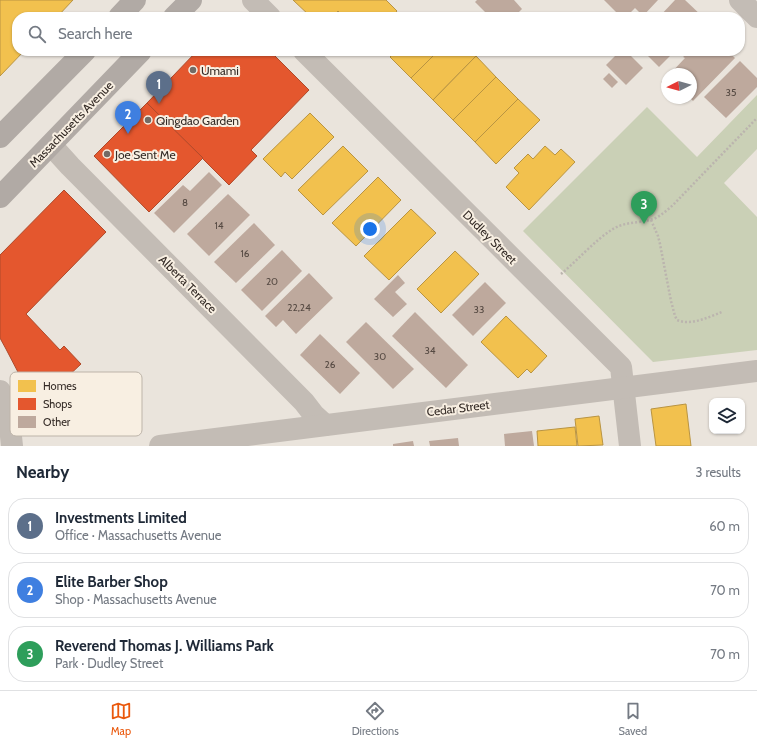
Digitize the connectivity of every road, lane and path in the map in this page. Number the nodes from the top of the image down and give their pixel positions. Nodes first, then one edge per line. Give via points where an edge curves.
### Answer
1 (135, 0) edge
2 (191, 0) edge
3 (253, 0) edge
4 (740, 0) edge
5 (124, 12) edge
6 (179, 12) edge
7 (265, 12) edge
8 (757, 17) edge
9 (80, 56) edge
10 (136, 56) edge
11 (309, 56) edge
12 (757, 118) edge
13 (0, 137) edge
14 (50, 144) junction
15 (0, 197) edge
16 (651, 220) junction
17 (558, 276) dead end
18 (722, 312) dead end
19 (757, 371) edge
20 (623, 388) junction
21 (0, 391) edge
22 (324, 425) junction
23 (10, 432) edge
24 (11, 436) edge
25 (12, 446) edge
26 (160, 446) edge
27 (630, 446) edge

1 - 5 main road
2 - 6 main road
3 - 7 street
4 - 8 street
9 - 13 main road
10 - 14 main road, Massachusetts Avenue
11 - 20 street, Dudley Street via 621,367
12 - 16 path via 673,205
14 - 15 main road, Massachusetts Avenue
14 - 22 street, Alberta Terrace
16 - 17 path via 614,228
16 - 18 path via 658,236 677,320 695,321
19 - 20 street, Cedar Street
20 - 22 street, Cedar Street
20 - 27 street, Dudley Street
21 - 23 street
22 - 26 street, Cedar Street
24 - 25 street

